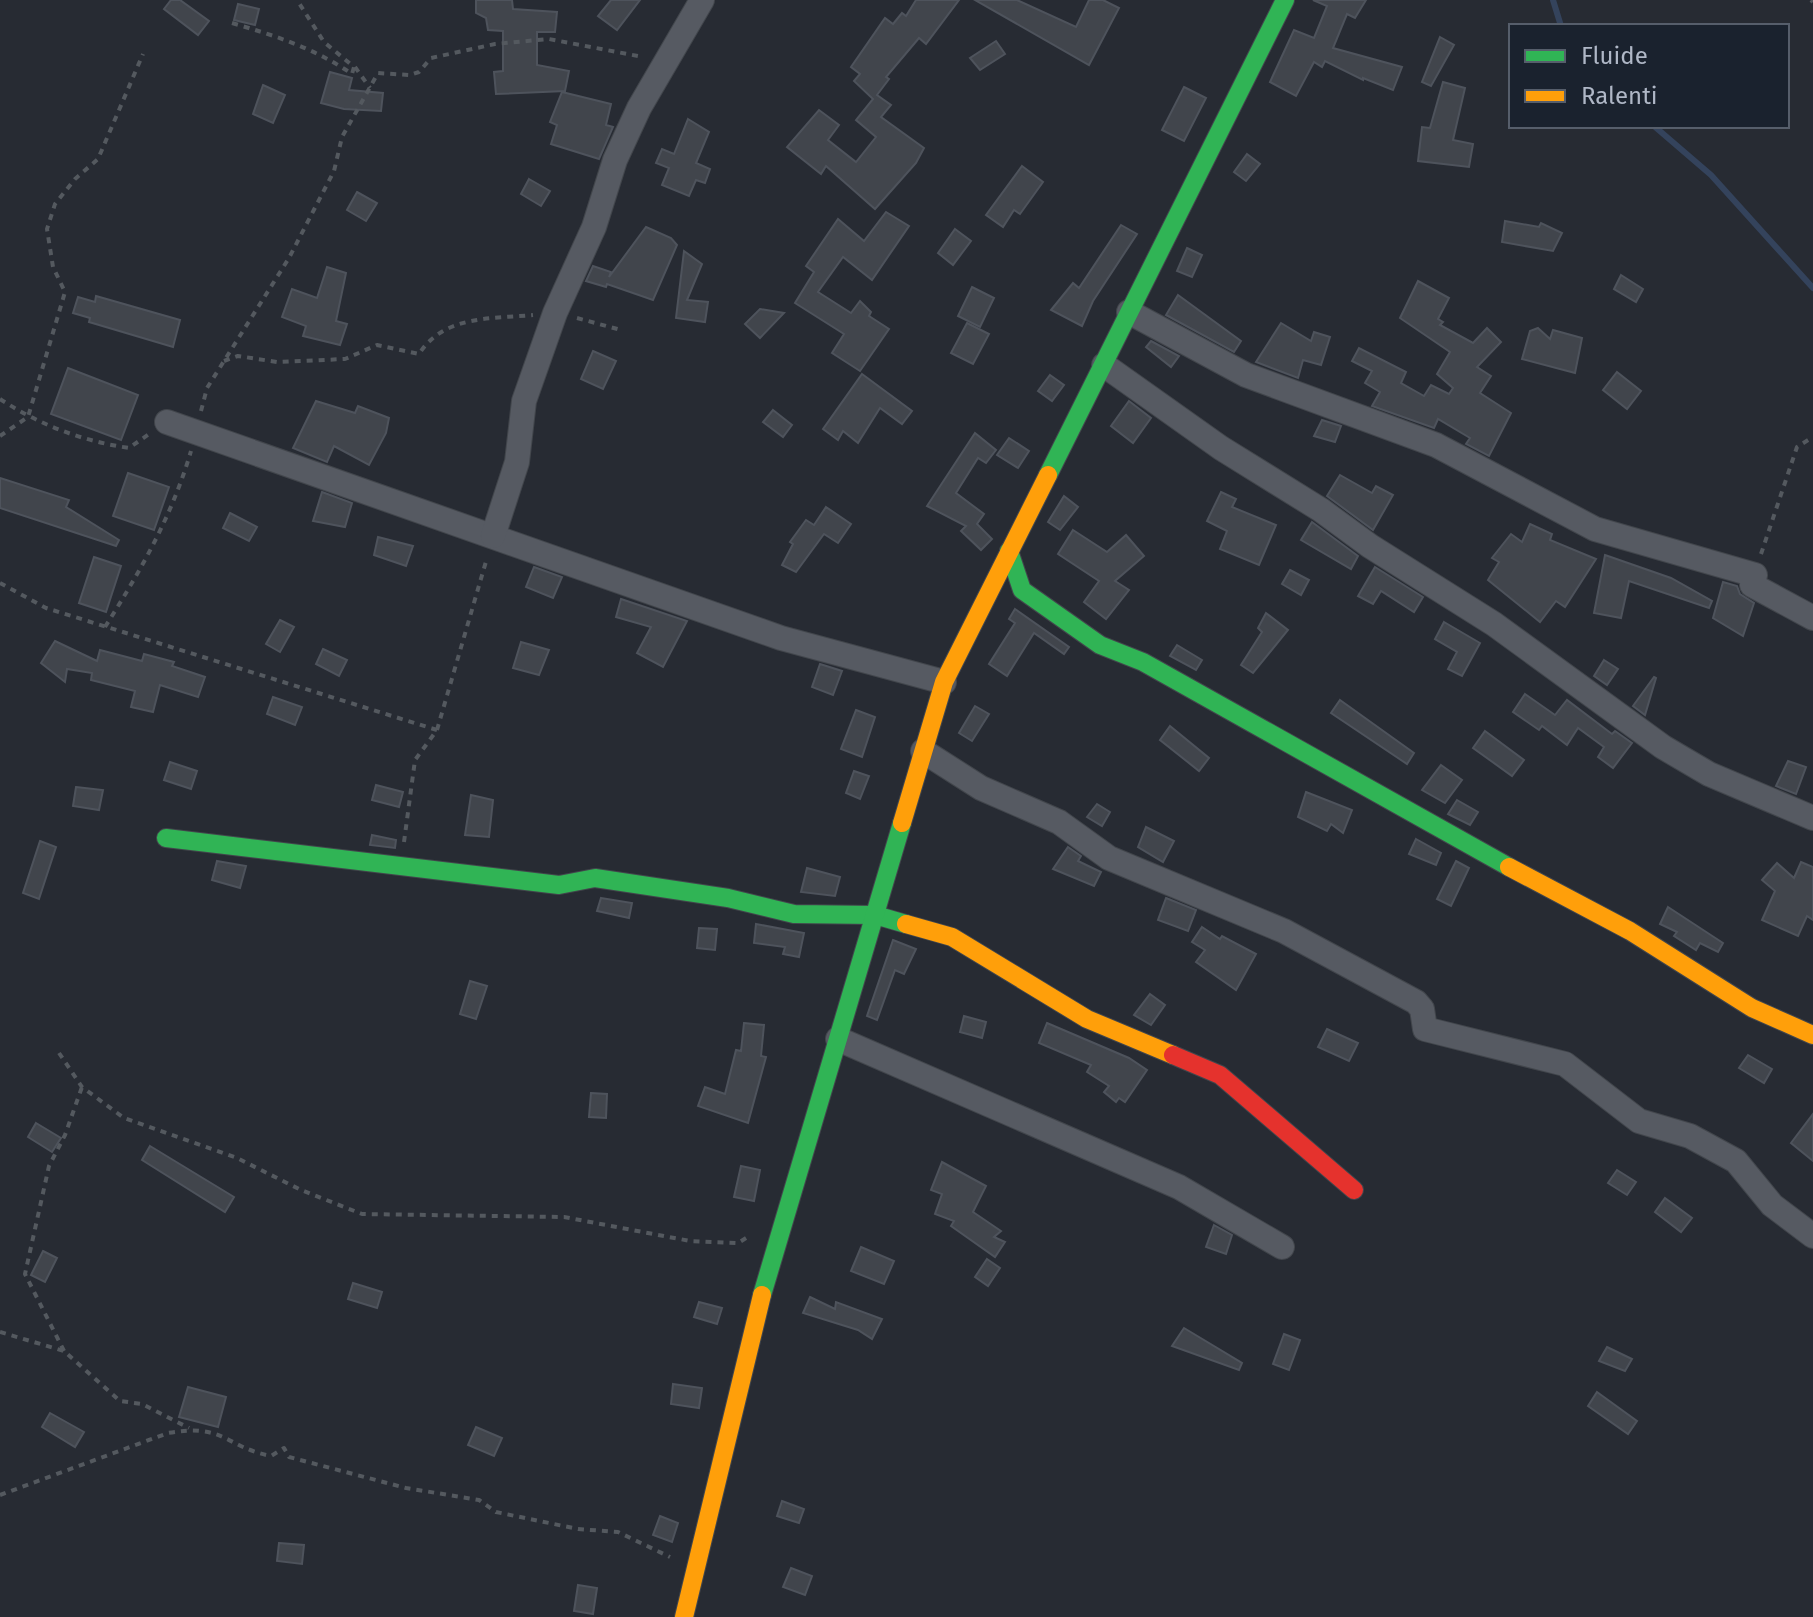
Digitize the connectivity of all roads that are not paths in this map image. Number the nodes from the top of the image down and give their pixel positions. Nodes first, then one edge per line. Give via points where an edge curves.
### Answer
1 (702, 0) edge
2 (1285, 0) edge
3 (1129, 312) junction
4 (1104, 365) junction
5 (167, 422) road end
6 (493, 536) junction
7 (1009, 551) junction
8 (1813, 618) edge
9 (944, 682) junction
10 (923, 751) junction
11 (1813, 818) edge
12 (166, 838) dead end
13 (875, 915) junction
14 (1813, 1035) edge
15 (838, 1039) junction
16 (1354, 1190) dead end
17 (1813, 1236) edge
18 (1282, 1247) dead end
19 (684, 1617) edge

1 - 6 street via 644,98 555,313 524,401 517,462
2 - 3 street
3 - 4 street
3 - 8 street via 1246,375 1436,445 1595,529 1755,575 1752,585
4 - 7 street
4 - 11 street via 1221,448 1494,624 1663,747 1709,774
5 - 6 street
6 - 9 street via 781,638
7 - 9 street
7 - 14 street via 1020,588 1100,645 1143,662 1416,818 1630,931 1752,1008
9 - 10 street
10 - 13 street
10 - 17 street via 981,788 1059,822 1109,858 1284,931 1416,1002 1425,1029 1565,1064 1639,1121 1690,1136 1736,1161 1772,1205
12 - 13 street via 559,885 595,878 794,914
13 - 15 street
13 - 16 street via 971,946 1087,1019 1206,1066
15 - 18 street via 1179,1187
15 - 19 street via 753,1324

